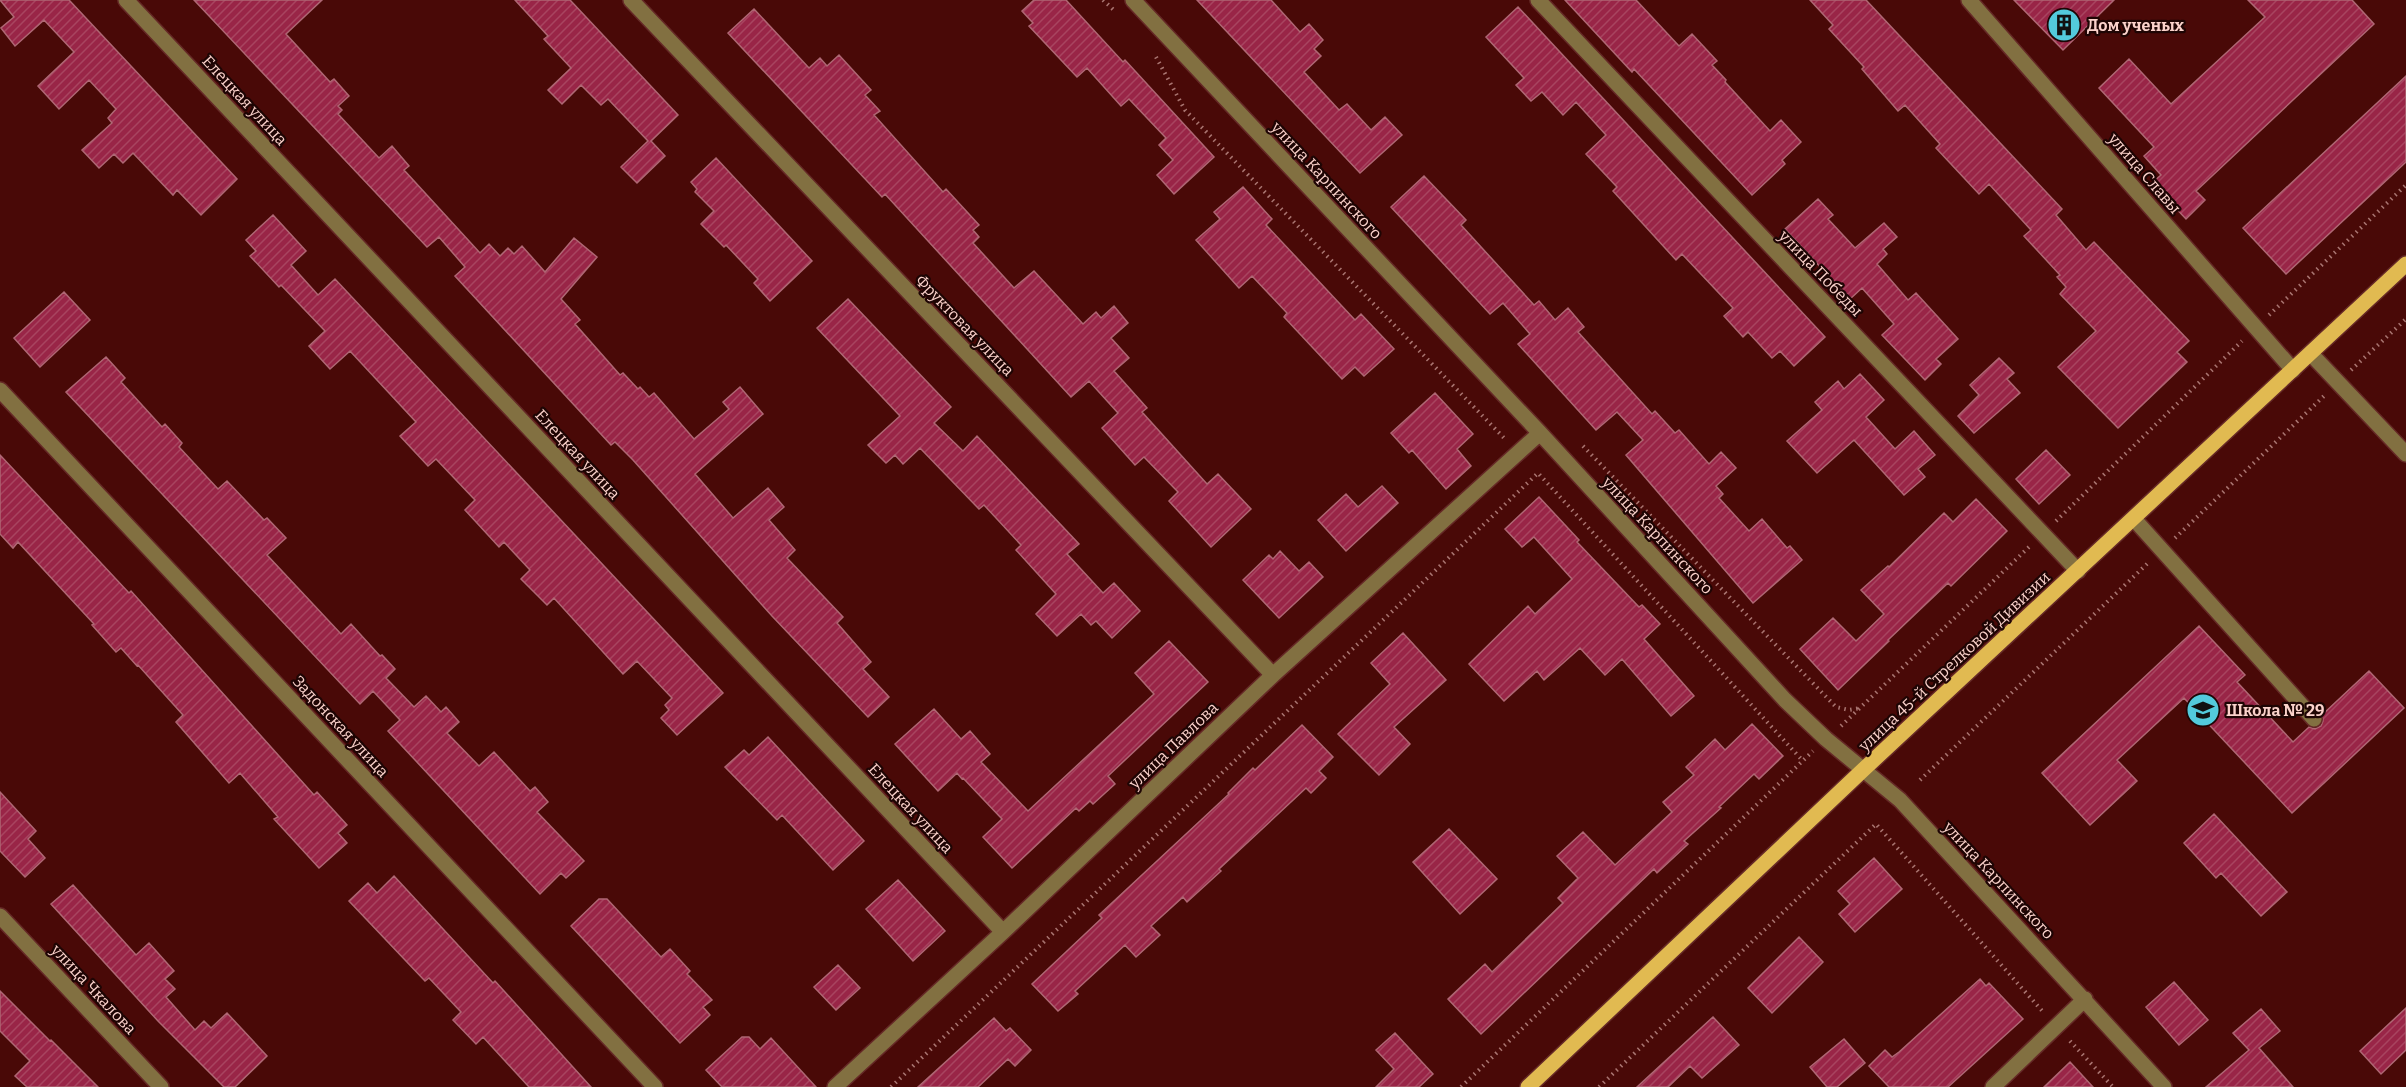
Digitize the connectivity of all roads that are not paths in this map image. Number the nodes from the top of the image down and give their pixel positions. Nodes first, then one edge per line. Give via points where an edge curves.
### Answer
1 (126, 0) edge
2 (631, 0) edge
3 (1133, 0) edge
4 (1538, 0) edge
5 (1969, 0) edge
6 (2406, 264) edge
7 (2311, 354) junction
8 (2294, 370) junction
9 (0, 390) edge
10 (1540, 433) junction
11 (2406, 454) edge
12 (2134, 519) junction
13 (2078, 571) junction
14 (1273, 675) junction
15 (2314, 719) dead end
16 (1864, 769) junction
17 (0, 916) edge
18 (1003, 932) junction
19 (2085, 999) junction
20 (161, 1087) edge
21 (655, 1087) edge
22 (835, 1087) edge
23 (1528, 1087) edge
24 (1993, 1087) edge
25 (2164, 1087) edge

1 - 18 street, Елецкая улица
2 - 14 street, Фруктовая улица
3 - 10 street, улица Карпинского
4 - 13 street, улица Победы
5 - 8 street, улица Славы
6 - 7 main road, улица 45-й Стрелковой Дивизии
7 - 8 main road, улица 45-й Стрелковой Дивизии
7 - 11 street
8 - 12 main road, улица 45-й Стрелковой Дивизии
9 - 21 street, Задонская улица
10 - 14 street, улица Павлова
10 - 16 street, улица Карпинского via 1785,700
12 - 13 main road, улица 45-й Стрелковой Дивизии
12 - 15 street
13 - 16 main road, улица 45-й Стрелковой Дивизии
14 - 18 street, улица Павлова
16 - 19 street, улица Карпинского via 1900,800
16 - 23 main road, улица 45-й Стрелковой Дивизии
17 - 20 street, улица Чкалова
18 - 22 street, улица Павлова
19 - 24 street
19 - 25 street, улица Карпинского

